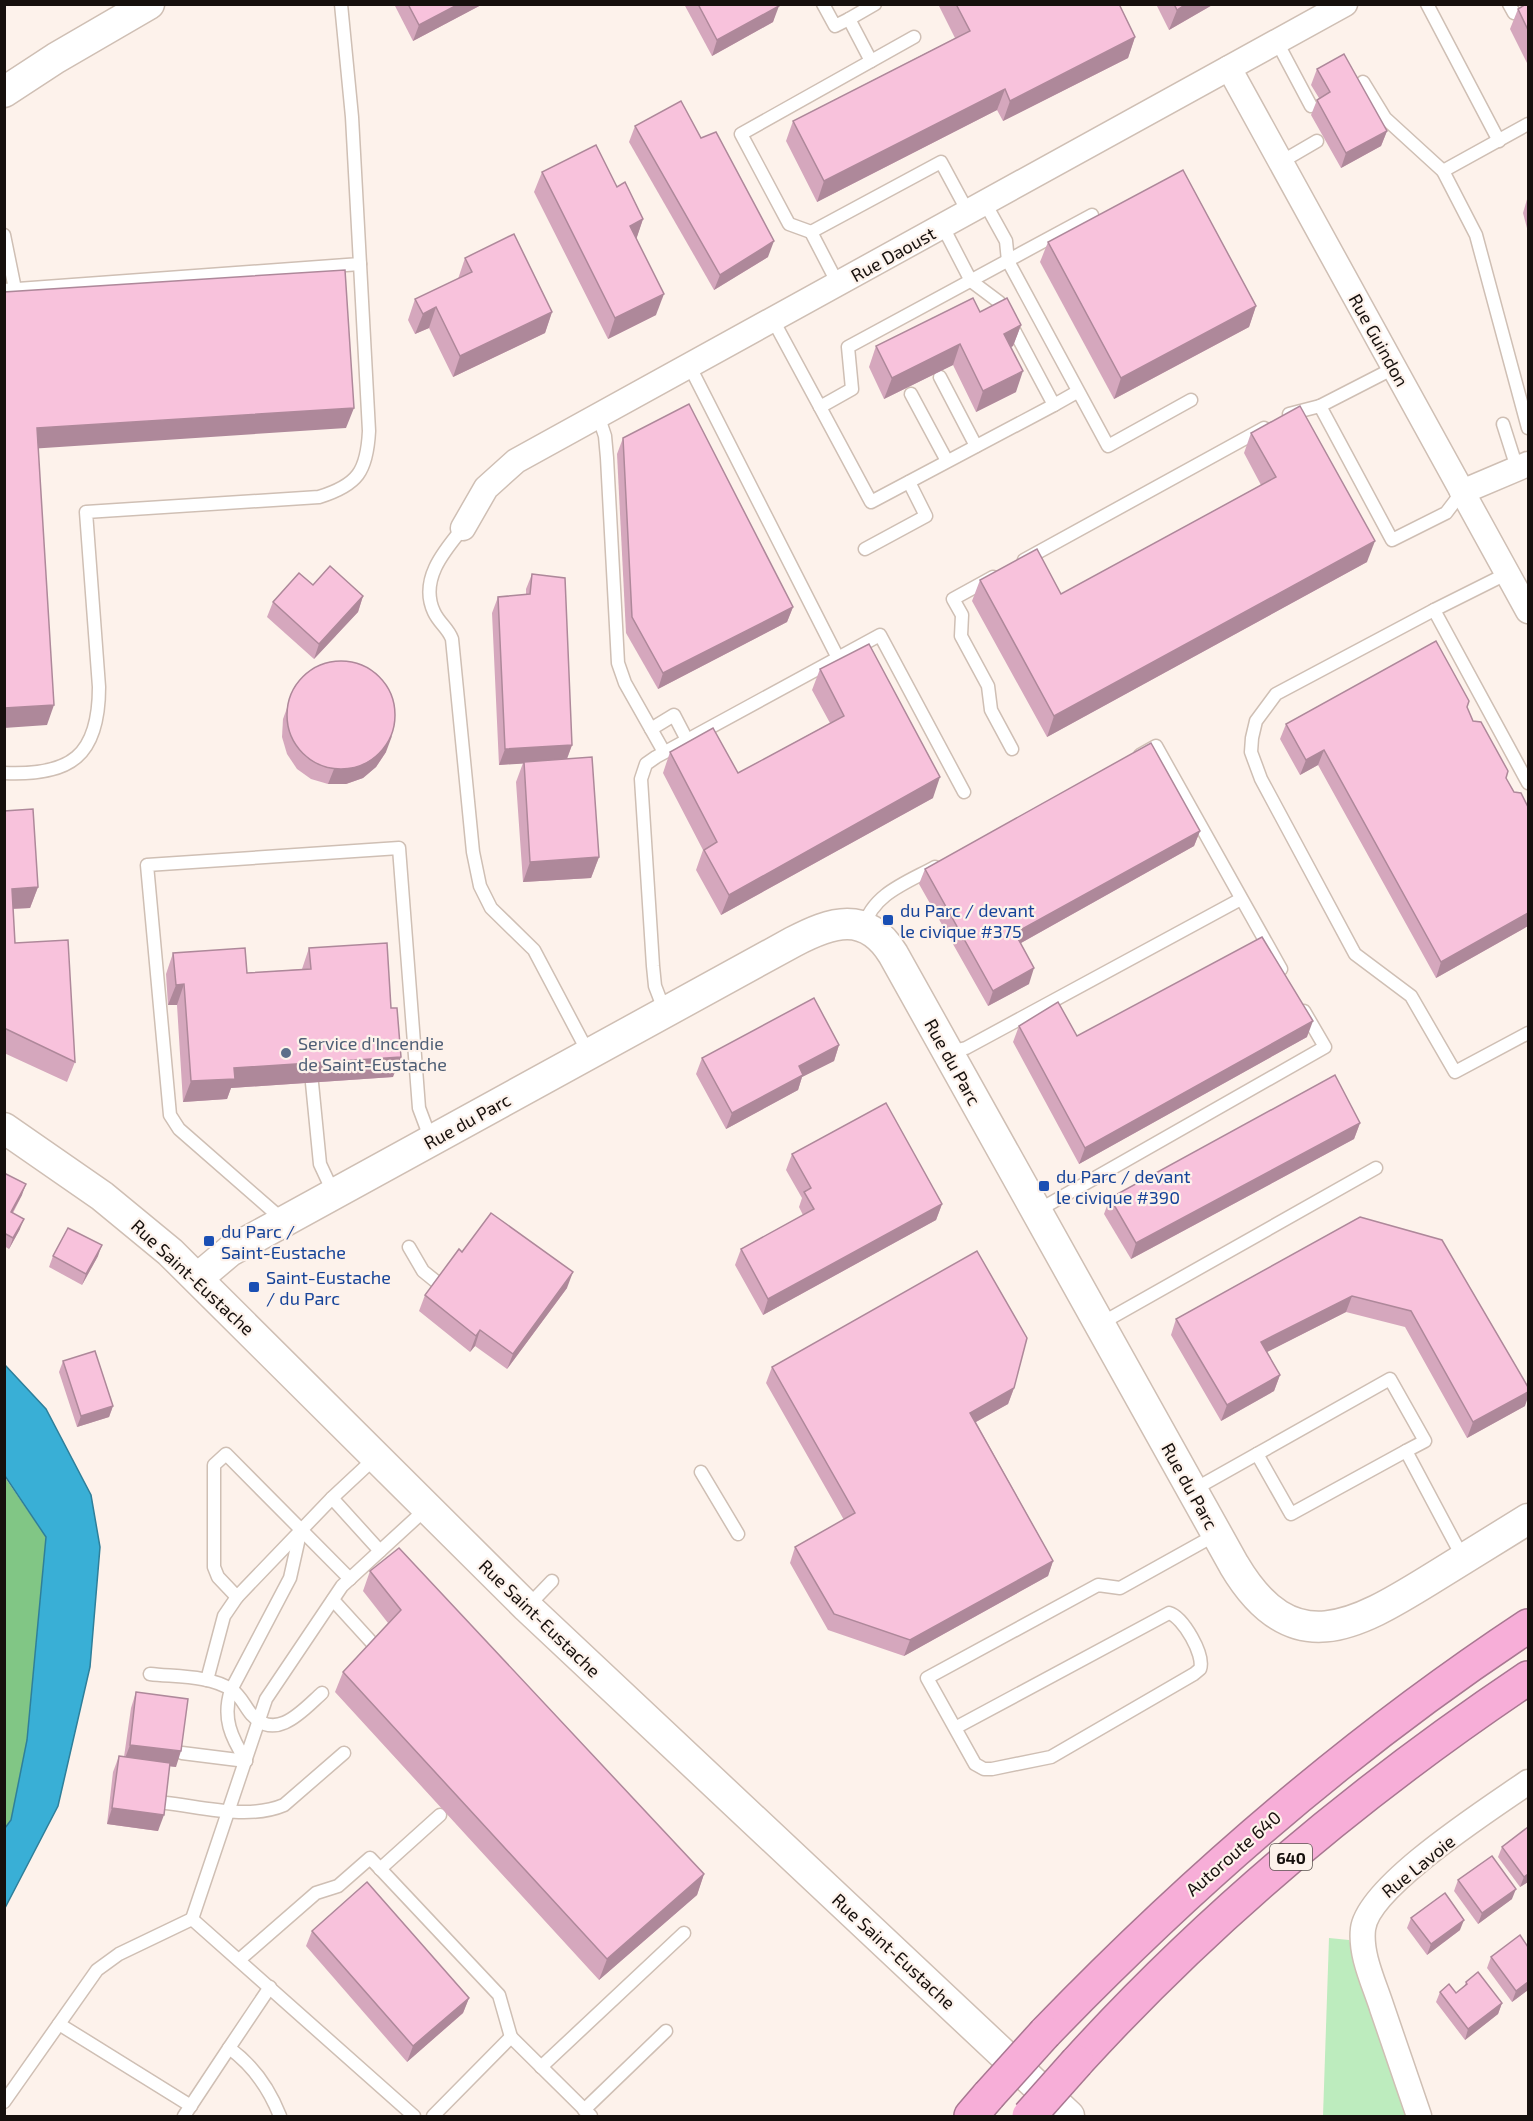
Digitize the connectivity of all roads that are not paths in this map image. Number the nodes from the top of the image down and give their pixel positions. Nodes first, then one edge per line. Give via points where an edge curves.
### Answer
1 (149, 4) edge
2 (341, 4) edge
3 (823, 4) edge
4 (875, 4) edge
5 (1346, 4) edge
6 (1427, 4) edge
7 (849, 19) junction
8 (914, 37) dead end
9 (1277, 42) junction
10 (871, 61) junction
11 (1229, 69) junction
12 (1364, 82) dead end
13 (4, 92) edge
14 (1311, 106) dead end
15 (1528, 124) edge
16 (1317, 141) dead end
17 (1499, 141) junction
18 (1281, 162) junction
19 (1443, 171) junction
20 (977, 208) junction
21 (1092, 215) dead end
22 (942, 227) junction
23 (811, 232) junction
24 (4, 235) edge
25 (1008, 261) junction
26 (360, 264) junction
27 (971, 281) junction
28 (838, 284) junction
29 (10, 289) edge
30 (773, 320) junction
31 (689, 366) junction
32 (1394, 368) junction
33 (940, 377) edge
34 (1077, 392) junction
35 (911, 394) dead end
36 (1191, 400) dead end
37 (1054, 405) junction
38 (1320, 406) junction
39 (820, 407) junction
40 (598, 416) junction
41 (1503, 424) dead end
42 (1528, 428) edge
43 (976, 446) junction
44 (947, 462) junction
45 (1525, 465) edge
46 (909, 482) junction
47 (1462, 492) junction
48 (463, 528) joint
49 (865, 549) dead end
50 (1508, 573) junction
51 (1434, 610) junction
52 (1528, 611) edge
53 (838, 658) junction
54 (651, 729) junction
55 (687, 740) junction
56 (1012, 749) dead end
57 (664, 752) junction
58 (1125, 763) edge
59 (4, 773) edge
60 (1528, 783) edge
61 (964, 792) dead end
62 (951, 859) edge
63 (1241, 899) junction
64 (864, 927) junction
65 (1286, 978) edge
66 (1297, 998) edge
67 (665, 1012) junction
68 (1528, 1033) edge
69 (948, 1052) junction
70 (589, 1054) junction
71 (312, 1083) edge
72 (4, 1128) edge
73 (431, 1141) junction
74 (1376, 1168) dead end
75 (334, 1194) junction
76 (1037, 1211) junction
77 (284, 1221) junction
78 (409, 1247) dead end
79 (198, 1278) junction
80 (439, 1284) edge
81 (1100, 1324) junction
82 (1406, 1451) junction
83 (1257, 1454) junction
84 (376, 1457) junction
85 (701, 1472) dead end
86 (1193, 1490) junction
87 (332, 1498) junction
88 (427, 1508) junction
89 (1528, 1519) edge
90 (301, 1528) junction
91 (738, 1534) dead end
92 (1217, 1534) junction
93 (380, 1551) junction
94 (1464, 1559) junction
95 (350, 1579) junction
96 (552, 1581) dead end
97 (237, 1597) junction
98 (333, 1600) junction
99 (527, 1607) junction
100 (1528, 1626) edge
101 (374, 1645) edge
102 (150, 1674) dead end
103 (1528, 1678) edge
104 (207, 1680) junction
105 (231, 1690) junction
106 (322, 1693) dead end
107 (259, 1720) junction
108 (955, 1728) junction
109 (182, 1753) edge
110 (344, 1754) dead end
111 (246, 1761) junction
112 (1528, 1782) edge
113 (166, 1803) edge
114 (229, 1810) junction
115 (440, 1815) dead end
116 (380, 1869) junction
117 (192, 1919) junction
118 (684, 1933) dead end
119 (239, 1960) junction
120 (270, 1987) junction
121 (59, 2024) junction
122 (666, 2031) dead end
123 (511, 2037) junction
124 (229, 2048) junction
125 (541, 2067) junction
126 (4, 2102) edge
127 (980, 2106) edge
128 (187, 2111) edge
129 (587, 2113) edge
130 (280, 2116) edge
131 (414, 2116) edge
132 (434, 2116) edge
133 (1029, 2116) edge
134 (1069, 2116) edge
135 (1419, 2116) edge

1 - 13 street
2 - 26 lane
3 - 7 lane via 836,26
4 - 7 lane
5 - 9 street, Rue Daoust
6 - 17 lane
7 - 10 lane
8 - 10 lane
9 - 11 street, Rue Daoust
9 - 14 lane
10 - 23 lane via 741,135 789,224
11 - 18 street, Rue Guindon
11 - 20 street, Rue Daoust
12 - 19 lane via 1385,118
15 - 17 lane
16 - 18 lane
17 - 19 lane
18 - 32 street, Rue Guindon
19 - 42 lane via 1476,235
20 - 22 street, Rue Daoust
20 - 23 lane via 941,162
20 - 25 lane via 1006,241
21 - 25 lane
22 - 27 lane
22 - 28 street, Rue Daoust
23 - 28 lane
24 - 29 lane
25 - 27 lane
25 - 34 lane
26 - 29 lane
26 - 59 lane via 369,431 366,457 358,477 348,486 319,497 86,512 99,687 93,735 79,757 69,764 41,773
27 - 37 lane via 999,302
27 - 39 lane via 848,347 852,389
28 - 30 street, Rue Daoust
30 - 31 street, Rue Daoust
30 - 39 lane
31 - 40 street, Rue Daoust
31 - 53 lane
32 - 38 lane
32 - 47 street, Rue Guindon
33 - 43 lane
34 - 36 lane via 1108,446
34 - 37 lane
35 - 44 lane
37 - 43 lane
38 - 47 lane via 1392,540 1446,513
38 - 56 lane via 1296,411 952,598 962,615 961,636 988,686 991,710
39 - 46 lane via 871,502
40 - 48 street, Rue Daoust via 516,460 495,477
40 - 54 lane via 605,436 618,663
41 - 45 lane
43 - 44 lane
44 - 46 lane
45 - 47 street
46 - 49 lane via 926,516
47 - 50 street, Rue Guindon
48 - 70 lane via 436,564 430,590 434,613 452,639 476,870 491,908 534,950
50 - 51 lane
50 - 52 street, Rue Guindon
51 - 60 lane
51 - 68 lane via 1276,694 1256,721 1251,752 1261,779 1355,954 1411,996 1455,1072
53 - 55 lane
53 - 61 lane via 880,635
54 - 55 lane via 674,716
54 - 57 lane
55 - 57 lane
57 - 67 lane via 646,764 641,779 655,986
58 - 63 lane via 1156,746
62 - 64 lane via 878,900
63 - 65 lane
63 - 69 lane via 966,1048
64 - 67 street, Rue du Parc via 840,923 811,932
64 - 69 street, Rue du Parc via 887,945
66 - 76 lane via 1325,1047
67 - 70 street, Rue du Parc
69 - 76 street, Rue du Parc
70 - 73 street, Rue du Parc
71 - 75 lane via 320,1164
72 - 79 street, Rue Saint-Eustache via 117,1208
73 - 75 street, Rue du Parc
73 - 77 lane via 419,1108 399,848 147,865 168,1105 173,1123
74 - 81 lane
75 - 77 street, Rue du Parc
76 - 81 street, Rue du Parc
77 - 79 street, Rue du Parc via 230,1251
78 - 80 lane via 423,1271
79 - 84 street, Rue Saint-Eustache
81 - 86 street, Rue du Parc
82 - 83 lane via 1291,1514
82 - 83 lane via 1425,1441 1390,1379
82 - 94 lane
83 - 86 lane
84 - 87 lane
84 - 88 street, Rue Saint-Eustache
85 - 91 lane
86 - 92 street, Rue du Parc
87 - 90 lane
87 - 93 lane
88 - 93 lane
88 - 99 street, Rue Saint-Eustache
89 - 94 street, Rue du Parc
90 - 95 lane
90 - 97 lane
90 - 97 lane via 226,1454 214,1465 214,1567
90 - 105 lane via 290,1578
92 - 94 street, Rue du Parc via 1263,1605 1286,1618 1315,1626 1358,1621
92 - 108 lane via 1120,1588 1098,1585 927,1678
93 - 95 lane
95 - 98 lane
96 - 99 lane
97 - 104 lane via 224,1616
98 - 101 lane
98 - 107 lane via 266,1699
99 - 134 street, Rue Saint-Eustache
100 - 127 highway, Autoroute 640 / 640, bridge via 1422,1700 1247,1839 1121,1956
102 - 104 lane
103 - 133 highway, 640, bridge via 1419,1755 1302,1848 1174,1963
104 - 105 lane
105 - 107 lane
105 - 111 lane via 226,1718
106 - 107 lane via 291,1722 274,1725
107 - 111 lane
108 - 108 lane via 1168,1612 1182,1621 1201,1656 1200,1669 1194,1674 1039,1761 984,1769 975,1764
109 - 111 lane
110 - 114 lane via 284,1804 262,1811
111 - 114 lane
112 - 135 street, Rue Lavoie via 1406,1873 1382,1893 1366,1916 1365,1956
113 - 114 lane
114 - 117 lane
115 - 116 lane
116 - 119 lane via 369,1858 338,1886 316,1893
116 - 123 lane via 499,1995
117 - 119 lane
117 - 121 lane via 105,1962
118 - 125 lane
119 - 120 lane
120 - 124 lane
120 - 131 lane
121 - 126 lane
121 - 128 lane
122 - 129 lane
123 - 125 lane
123 - 132 lane
124 - 128 lane
124 - 130 lane via 253,2067
125 - 129 lane

